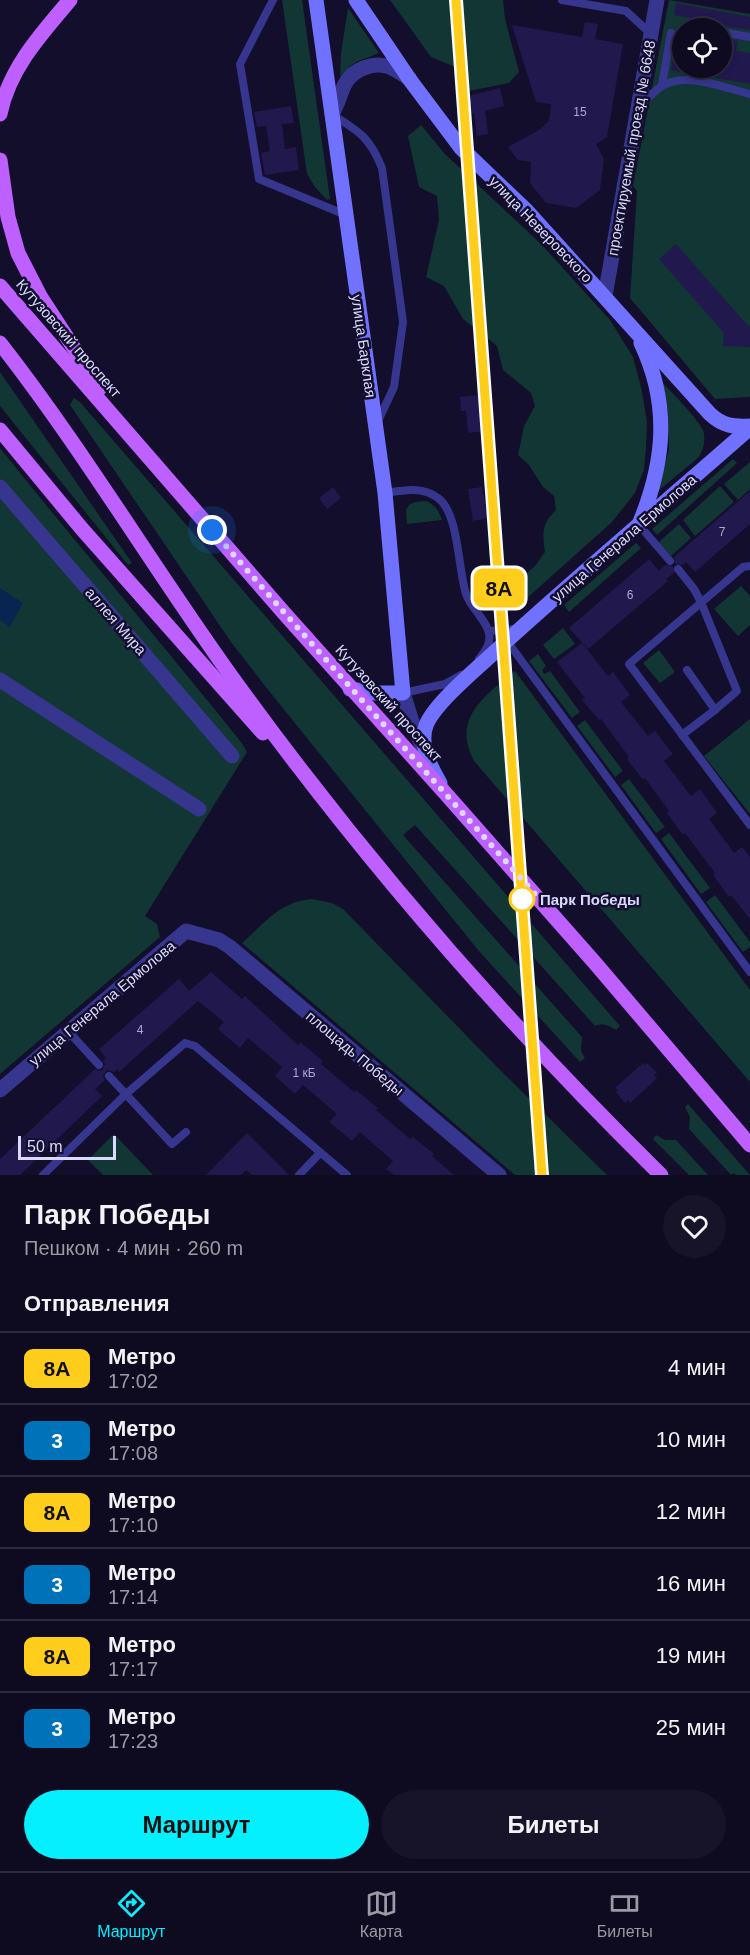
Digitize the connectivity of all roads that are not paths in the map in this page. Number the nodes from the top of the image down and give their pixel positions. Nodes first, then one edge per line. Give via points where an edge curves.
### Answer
1 (273, 0) edge
2 (316, 0) edge
3 (356, 0) edge
4 (562, 0) edge
5 (657, 0) edge
6 (68, 2) edge
7 (610, 4) edge
8 (671, 33) dead end
9 (651, 34) junction
10 (732, 34) edge
11 (750, 37) edge
12 (410, 80) junction
13 (662, 85) junction
14 (750, 94) edge
15 (638, 107) junction
16 (0, 114) edge
17 (332, 114) junction
18 (0, 160) edge
19 (346, 215) junction
20 (0, 286) edge
21 (605, 296) junction
22 (632, 327) junction
23 (0, 343) edge
24 (375, 426) junction
25 (750, 427) edge
26 (0, 430) edge
27 (150, 459) junction
28 (0, 487) edge
29 (385, 493) junction
30 (639, 525) junction
31 (670, 561) dead end
32 (750, 566) edge
33 (678, 569) dead end
34 (701, 602) junction
35 (523, 626) junction
36 (489, 631) junction
37 (507, 641) junction
38 (687, 670) dead end
39 (0, 680) edge
40 (350, 689) junction
41 (403, 693) junction
42 (715, 710) junction
43 (682, 735) junction
44 (232, 756) dead end
45 (427, 756) junction
46 (446, 794) junction
47 (328, 807) junction
48 (199, 809) dead end
49 (750, 825) edge
50 (209, 936) joint
51 (750, 972) edge
52 (68, 1031) junction
53 (99, 1065) dead end
54 (109, 1076) dead end
55 (0, 1090) edge
56 (126, 1094) junction
57 (186, 1132) dead end
58 (750, 1145) edge
59 (320, 1153) junction
60 (43, 1175) edge
61 (299, 1175) edge
62 (346, 1175) edge
63 (499, 1175) edge
64 (661, 1175) edge

1 - 19 lane via 240,64 259,179
2 - 17 street, улица Барклая
3 - 12 street, улица Неверовского
4 - 7 lane
5 - 9 street, проектируемый проезд № 6648
6 - 16 main road via 19,65
7 - 9 lane via 626,11
8 - 13 lane
9 - 15 street, проектируемый проезд № 6648
10 - 11 lane
12 - 17 street via 388,66 360,69 345,84
12 - 21 street, улица Неверовского via 461,148 527,211
13 - 14 lane via 680,79
13 - 15 lane
15 - 21 street, проектируемый проезд № 6648
17 - 19 street, улица Барклая
17 - 24 lane via 363,136 375,149 382,168 403,322 393,387
18 - 27 main road via 18,253 40,296
19 - 24 street, улица Барклая
20 - 27 main road, Кутузовский проспект
21 - 22 street, улица Неверовского
22 - 25 street, улица Неверовского via 717,421
22 - 30 street via 654,375 662,419 660,457
23 - 47 main road via 56,418 230,674
24 - 29 street, улица Барклая
25 - 30 street, улица Генерала Ермолова
26 - 47 main road via 82,529
27 - 40 main road, Кутузовский проспект
28 - 44 street, аллея Мира
29 - 36 lane via 416,489 446,505 466,595
29 - 41 street, улица Барклая
30 - 31 lane
30 - 35 street, улица Генерала Ермолова
32 - 34 lane via 743,567
33 - 34 lane
34 - 42 lane via 737,691
34 - 43 lane via 629,664
35 - 36 lane
35 - 37 street, улица Генерала Ермолова
36 - 41 lane via 485,651 460,676 445,684
37 - 45 street, улица Генерала Ермолова via 432,714 424,734
37 - 51 lane
38 - 42 lane
39 - 48 street
40 - 41 street
40 - 46 main road, Кутузовский проспект
41 - 45 street
42 - 43 lane
43 - 49 lane
45 - 46 street, улица Генерала Ермолова
46 - 58 main road, Кутузовский проспект
47 - 64 main road via 493,1002
50 - 52 street, улица Генерала Ермолова via 186,931
50 - 63 street, площадь Победы via 230,947
52 - 53 lane
52 - 55 street, улица Генерала Ермолова
54 - 56 lane
56 - 57 lane via 172,1144
56 - 59 lane via 184,1043 195,1047
56 - 60 lane
59 - 61 lane
59 - 62 lane

